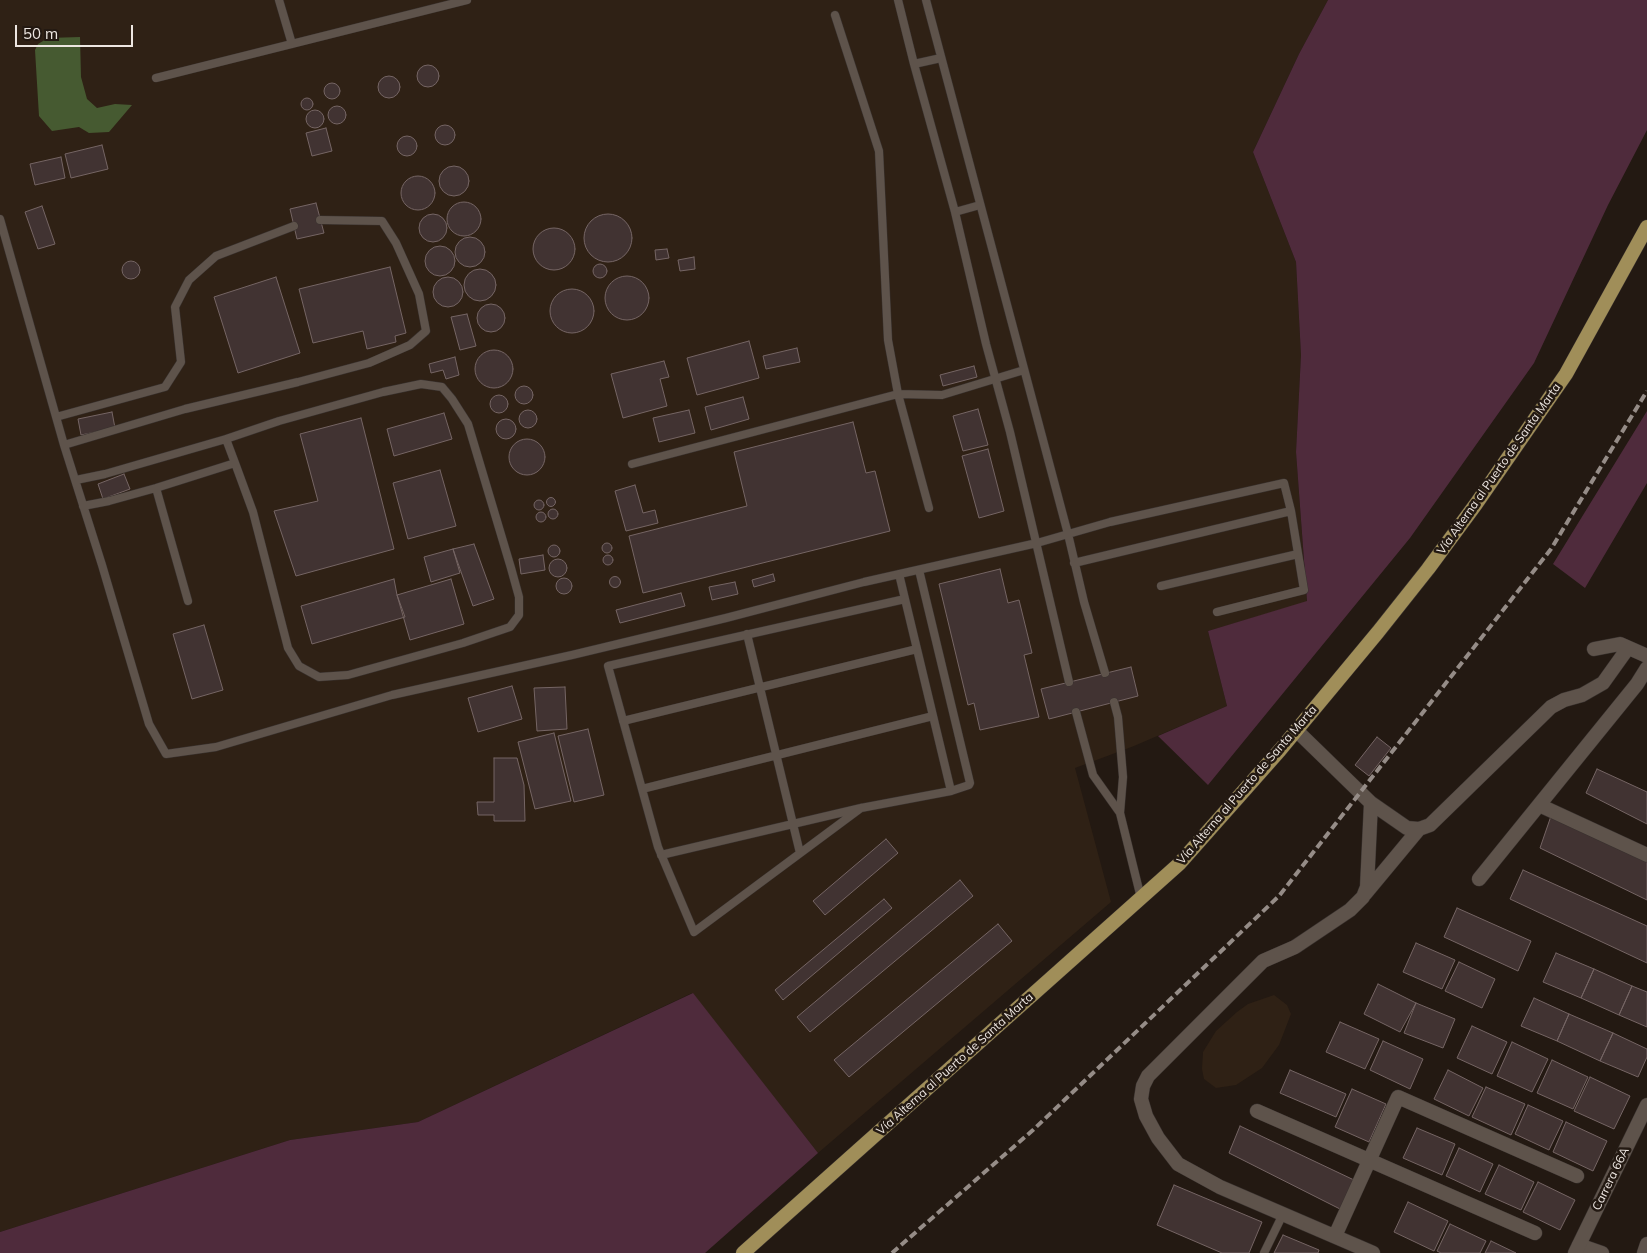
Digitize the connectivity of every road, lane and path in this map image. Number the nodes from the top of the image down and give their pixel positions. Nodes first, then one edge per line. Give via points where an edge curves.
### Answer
1 (279, 0) edge
2 (467, 0) edge
3 (898, 0) edge
4 (926, 0) edge
5 (834, 15) dead end
6 (292, 44) junction
7 (941, 58) junction
8 (914, 64) junction
9 (156, 78) dead end
10 (980, 205) junction
11 (955, 212) junction
12 (0, 219) edge
13 (320, 220) dead end
14 (294, 226) dead end
15 (1647, 227) edge
16 (1024, 370) junction
17 (996, 380) junction
18 (898, 394) junction
19 (56, 417) junction
20 (226, 439) junction
21 (64, 445) junction
22 (235, 463) junction
23 (632, 464) dead end
24 (76, 480) junction
25 (156, 488) junction
26 (83, 506) junction
27 (929, 508) dead end
28 (1291, 510) junction
29 (1068, 534) junction
30 (1036, 543) junction
31 (1298, 554) junction
32 (1074, 563) junction
33 (919, 570) junction
34 (899, 574) junction
35 (1161, 586) dead end
36 (904, 598) junction
37 (188, 601) dead end
38 (1217, 612) dead end
39 (747, 634) junction
40 (1628, 648) junction
41 (917, 649) junction
42 (1594, 649) dead end
43 (1647, 656) edge
44 (1647, 668) edge
45 (1105, 673) dead end
46 (1069, 682) dead end
47 (760, 687) junction
48 (1114, 702) dead end
49 (1076, 712) dead end
50 (933, 716) junction
51 (623, 721) junction
52 (1296, 730) junction
53 (777, 755) junction
54 (642, 789) junction
55 (951, 791) junction
56 (1371, 803) junction
57 (1539, 805) junction
58 (861, 808) junction
59 (1120, 814) junction
60 (793, 824) junction
61 (1419, 828) junction
62 (800, 853) junction
63 (661, 855) junction
64 (1647, 855) edge
65 (1479, 879) dead end
66 (1363, 896) junction
67 (1141, 898) junction
68 (1647, 1105) edge
69 (1257, 1111) dead end
70 (1369, 1161) junction
71 (1577, 1176) dead end
72 (1283, 1214) junction
73 (1535, 1234) dead end
74 (1334, 1236) junction
75 (1647, 1244) edge
76 (1577, 1249) edge
77 (743, 1253) edge
78 (1264, 1253) edge
79 (1373, 1253) edge
80 (1602, 1253) edge
81 (1644, 1253) edge

1 - 6 lane
2 - 6 lane
3 - 8 lane
4 - 7 lane
5 - 18 lane via 879,151 888,340
6 - 9 lane
7 - 8 lane
7 - 10 lane
8 - 11 lane
10 - 11 lane
10 - 16 lane
11 - 17 lane
12 - 19 lane
13 - 21 lane via 382,221 396,243 419,294 426,331 410,345 369,363 185,409
14 - 19 lane via 216,256 189,280 175,307 181,362 165,387
15 - 52 main road, Vía Alterna al Puerto de Santa Marta via 1566,374 1476,504 1428,570
16 - 17 lane
16 - 29 lane
17 - 18 lane via 942,395
17 - 30 lane
18 - 23 lane
18 - 27 lane
19 - 21 lane
20 - 22 lane
20 - 22 lane via 383,392 421,384 442,387 468,424 519,597 519,615 510,627 463,644 348,675 319,677 299,666 288,648 253,512
20 - 24 lane
21 - 24 lane
22 - 25 lane
24 - 26 lane
25 - 26 lane
25 - 37 lane
26 - 34 lane via 149,724 166,754 216,746 392,695
28 - 29 lane via 1284,482
28 - 31 lane
28 - 32 lane
29 - 30 lane
29 - 32 lane
30 - 33 lane
30 - 46 lane
31 - 35 lane
31 - 38 lane via 1304,590
32 - 45 lane
33 - 34 lane
33 - 55 lane via 970,783
34 - 36 lane
36 - 39 lane
36 - 41 lane
39 - 47 lane
39 - 51 lane via 608,666
40 - 42 street via 1620,644
40 - 43 street
40 - 61 street via 1603,683 1551,707 1430,825
41 - 47 lane
41 - 50 lane
44 - 57 street via 1638,684
47 - 51 lane
47 - 53 lane
48 - 59 lane via 1123,777
49 - 59 lane via 1093,775
50 - 53 lane
50 - 55 lane
51 - 54 lane
52 - 56 street
52 - 67 main road, Vía Alterna al Puerto de Santa Marta via 1179,864
53 - 54 lane
53 - 60 lane
54 - 63 lane
55 - 58 lane
56 - 61 street via 1407,828
56 - 66 street via 1367,887
57 - 64 street
57 - 65 street
58 - 60 lane
58 - 62 lane
59 - 67 lane
60 - 62 lane
60 - 63 lane
61 - 66 street
62 - 63 lane via 694,932
66 - 72 street via 1350,910 1303,942 1263,962 1148,1076 1143,1086 1140,1099 1146,1116 1178,1164
67 - 77 main road, Vía Alterna al Puerto de Santa Marta
68 - 76 street, Carrera 66A
69 - 70 street
70 - 71 street via 1398,1097
70 - 73 street
70 - 74 street
72 - 74 street
72 - 78 lane
74 - 79 street
75 - 81 street
76 - 80 street

